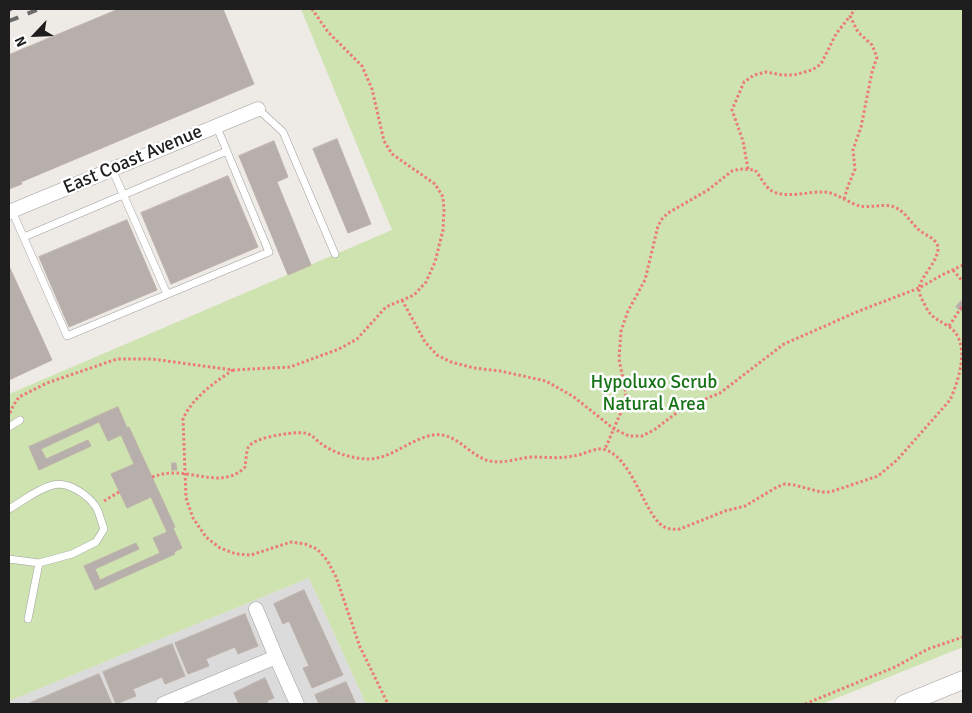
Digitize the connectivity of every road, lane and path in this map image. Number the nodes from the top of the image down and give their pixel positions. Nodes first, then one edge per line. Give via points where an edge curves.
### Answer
1 (312, 9) edge
2 (855, 9) edge
3 (850, 16) junction
4 (258, 109) joint
5 (216, 125) junction
6 (227, 151) junction
7 (112, 169) junction
8 (748, 169) junction
9 (123, 194) junction
10 (844, 199) junction
11 (10, 212) edge
12 (24, 237) junction
13 (334, 254) dead end
14 (963, 266) edge
15 (953, 270) junction
16 (963, 282) edge
17 (919, 288) junction
18 (167, 294) junction
19 (402, 300) junction
20 (963, 305) edge
21 (949, 326) junction
22 (233, 370) junction
23 (9, 419) edge
24 (20, 420) dead end
25 (9, 427) edge
26 (614, 429) junction
27 (605, 449) junction
28 (186, 474) junction
29 (152, 477) dead end
30 (119, 492) dead end
31 (96, 507) junction
32 (9, 509) edge
33 (9, 559) edge
34 (39, 563) junction
35 (256, 609) dead end
36 (28, 619) dead end
37 (963, 637) edge
38 (276, 657) junction
39 (963, 680) edge
40 (163, 704) edge
41 (297, 704) edge
42 (388, 704) edge
43 (805, 704) edge
44 (904, 704) edge

1 - 19 path via 328,32 362,66 372,89 384,141 392,154 435,184 442,197 442,230 435,262 426,282 414,295
2 - 3 path
3 - 8 path via 836,34 821,64 812,70 794,75 766,72 744,82 732,110 743,141
3 - 10 path via 858,32 872,45 877,58 853,150 855,168
4 - 5 street, East Coast Avenue
4 - 13 lane via 283,132
5 - 6 lane
5 - 7 street, East Coast Avenue
6 - 9 lane
6 - 18 lane via 270,252
7 - 9 lane
7 - 11 street, East Coast Avenue
8 - 10 path via 755,170 774,192 828,192
8 - 26 path via 732,171 708,190 668,213 658,226 645,280 621,331 619,359 626,394
9 - 12 lane
9 - 18 lane
10 - 17 path via 859,205 896,208 920,231 933,238 937,254
11 - 12 lane
12 - 18 lane via 67,336
14 - 15 path
15 - 16 path
15 - 17 path
17 - 21 path via 927,310
17 - 26 path via 784,344 720,393 683,408 642,436 629,436
19 - 22 path via 386,308 357,339 338,349 290,366
19 - 26 path via 425,342 436,355 474,368 500,370 546,381 574,397
20 - 21 path
21 - 27 path via 958,337 962,354 950,400 896,460 869,480 830,492 785,484 745,506 673,530 659,523 628,472
22 - 23 path via 152,359 117,359 47,383 19,397 12,406
22 - 28 path via 187,408 183,419
24 - 25 lane
26 - 27 path
27 - 28 path via 563,458 530,457 498,462 481,458 456,441 440,435 422,438 385,456 368,459 341,454 304,432 252,443 248,447 245,466 236,473 216,478
28 - 29 path
28 - 42 path via 186,498 192,518 206,538 220,548 251,555 291,542 317,549 336,577 360,647
30 - 31 path
31 - 32 lane via 82,493 67,485 55,484
31 - 34 lane via 104,529 96,542 72,554
33 - 34 lane
34 - 36 lane
35 - 38 street
37 - 43 path via 928,649 895,668
38 - 40 street
38 - 41 street
39 - 44 street

